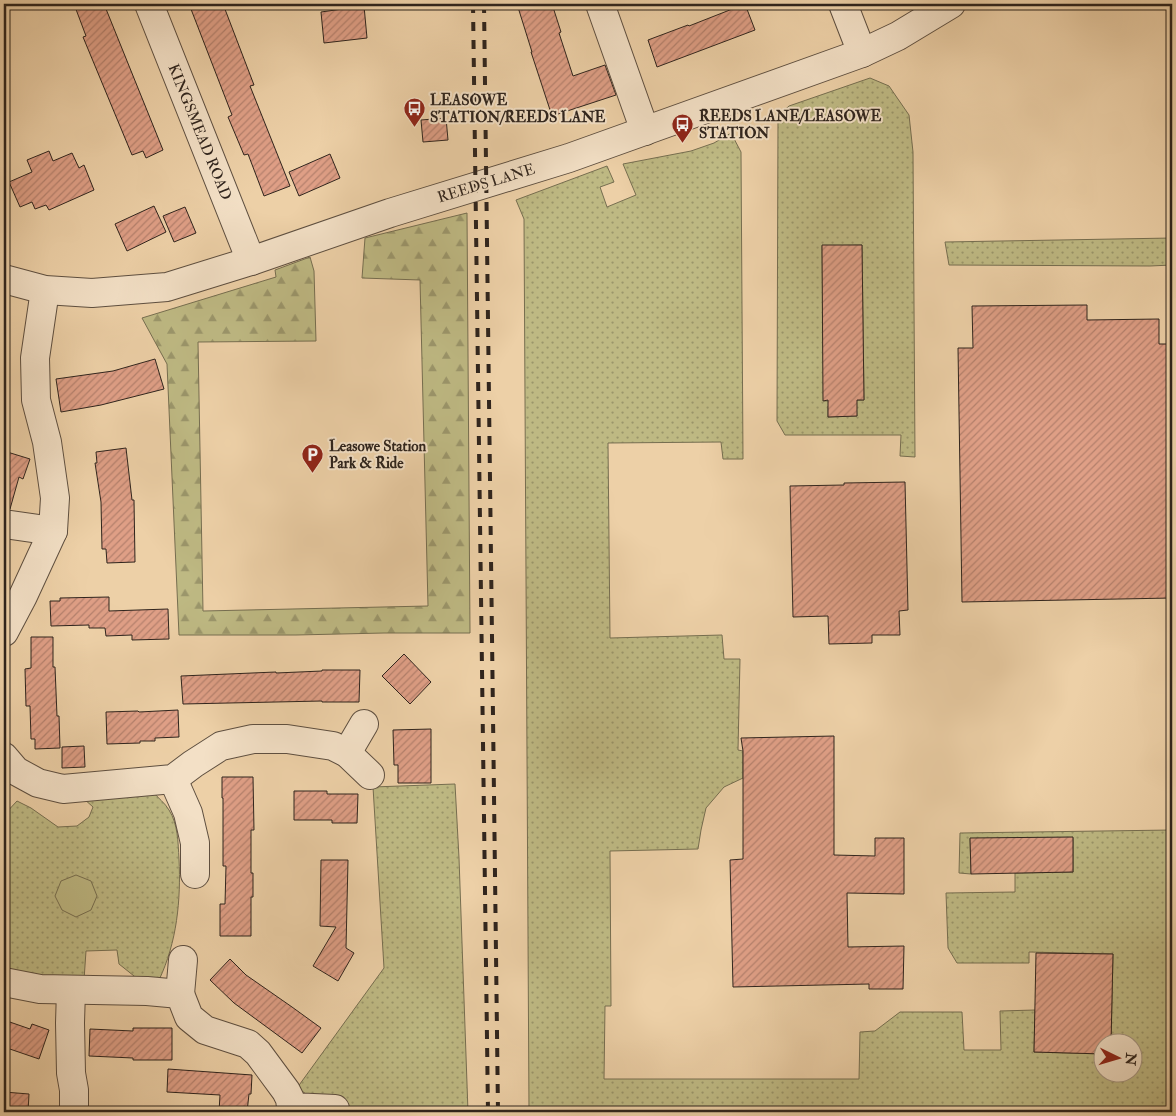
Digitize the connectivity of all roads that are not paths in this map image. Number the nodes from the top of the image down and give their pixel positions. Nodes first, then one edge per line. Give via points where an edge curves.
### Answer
1 (149, 4) edge
2 (600, 4) edge
3 (843, 4) edge
4 (952, 4) edge
5 (862, 53) junction
6 (645, 131) junction
7 (251, 261) junction
8 (4, 279) edge
9 (45, 290) junction
10 (4, 524) edge
11 (53, 531) junction
12 (4, 632) edge
13 (364, 724) dead end
14 (347, 753) junction
15 (8, 772) edge
16 (370, 775) dead end
17 (174, 780) junction
18 (195, 874) dead end
19 (183, 960) dead end
20 (4, 982) edge
21 (71, 990) junction
22 (180, 994) junction
23 (335, 1109) dead end
24 (290, 1110) edge
25 (74, 1112) edge

1 - 7 street, KINGSMEAD ROAD
2 - 6 street
3 - 5 street
4 - 5 street, REEDS LANE
5 - 6 street, REEDS LANE
6 - 7 street, REEDS LANE
7 - 9 street, REEDS LANE via 167,287 92,293
8 - 9 street, REEDS LANE
9 - 11 street via 35,358 36,400 47,442 55,498
10 - 11 street
11 - 12 street
13 - 14 street
14 - 16 street
14 - 17 street via 313,742 253,739 221,746
15 - 17 street via 63,789
17 - 18 street via 188,812 195,843
19 - 22 street
20 - 21 street via 40,989
21 - 22 street
21 - 25 street
22 - 24 street via 189,1017 205,1030 248,1044 258,1052 286,1091
23 - 24 street

